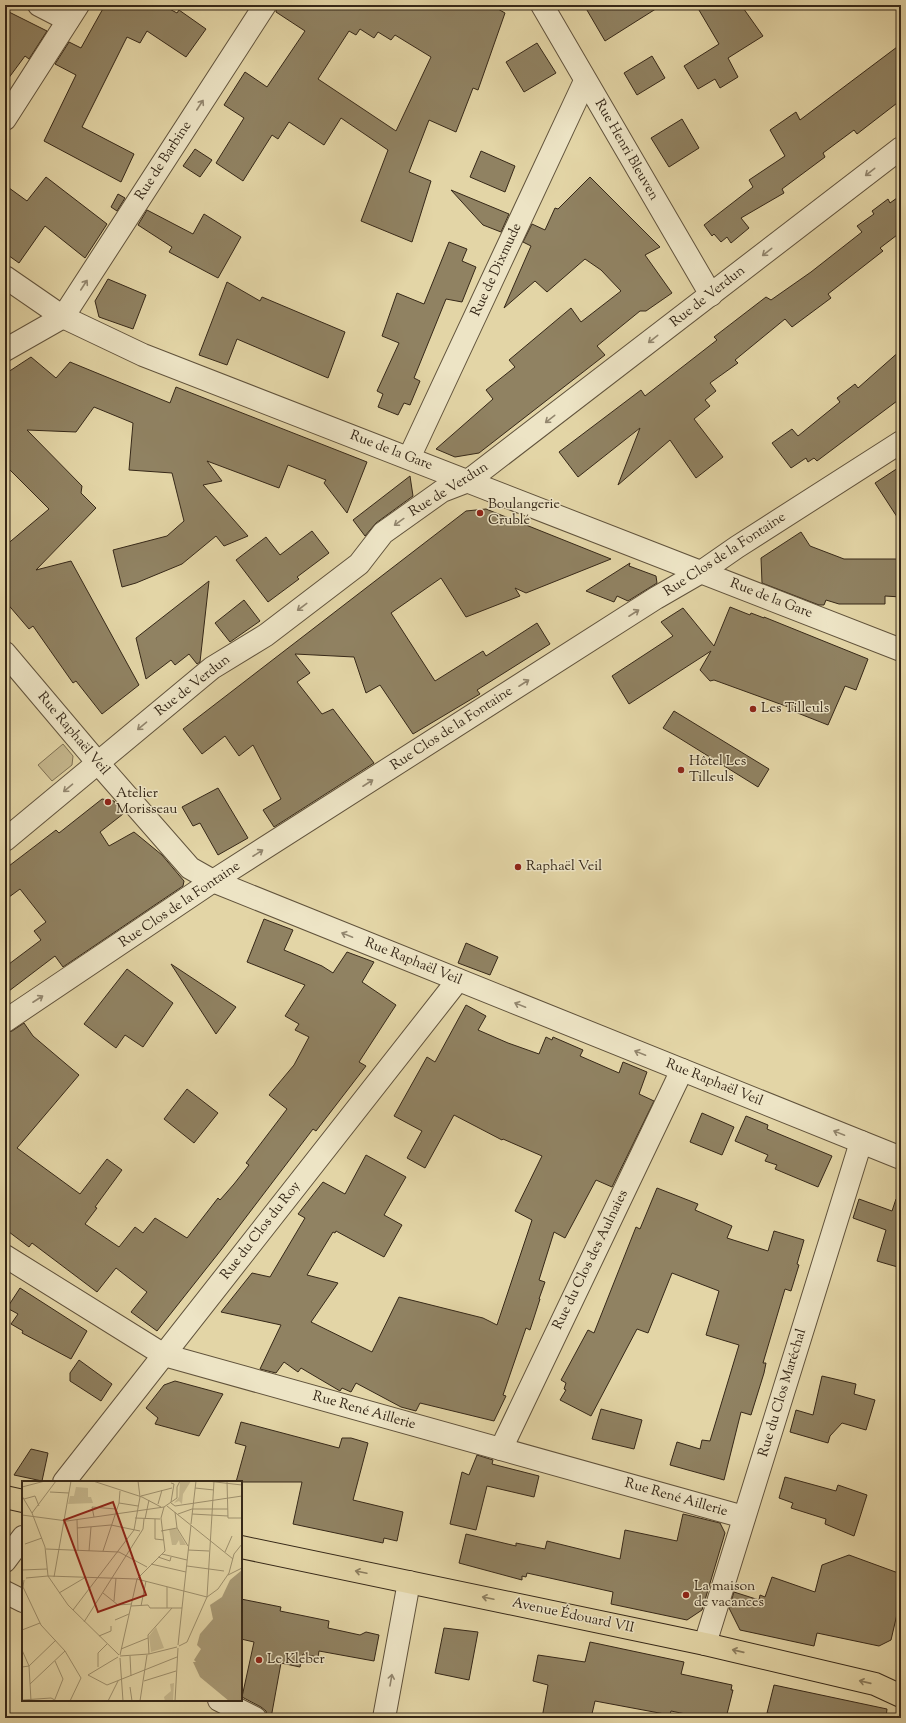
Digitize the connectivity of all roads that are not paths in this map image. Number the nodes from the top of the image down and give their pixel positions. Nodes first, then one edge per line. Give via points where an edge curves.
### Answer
1 (39, 5) edge
2 (265, 5) edge
3 (542, 5) edge
4 (73, 12) edge
5 (585, 81) junction
6 (5, 118) edge
7 (901, 148) edge
8 (5, 277) edge
9 (711, 295) junction
10 (62, 317) junction
11 (5, 350) edge
12 (901, 442) edge
13 (409, 458) junction
14 (468, 481) junction
15 (701, 572) junction
16 (899, 647) edge
17 (5, 653) edge
18 (98, 763) junction
19 (5, 840) edge
20 (213, 881) junction
21 (458, 980) junction
22 (5, 1020) edge
23 (682, 1070) junction
24 (861, 1142) junction
25 (901, 1158) edge
26 (5, 1256) edge
27 (164, 1355) junction
28 (501, 1449) junction
29 (65, 1481) edge
30 (5, 1497) edge
31 (22, 1501) edge
32 (744, 1517) junction
33 (22, 1538) edge
34 (242, 1546) edge
35 (5, 1561) edge
36 (408, 1582) junction
37 (5, 1592) edge
38 (22, 1601) edge
39 (705, 1644) junction
40 (901, 1696) edge
41 (221, 1701) edge
42 (255, 1718) edge
43 (384, 1718) edge

1 - 4 street
10 -> 2 street, Rue de Barbine
3 - 5 street, Rue Henri Bleuven
4 - 6 street
5 - 9 street, Rue Henri Bleuven
5 - 13 street, Rue de Dixmude
7 -> 9 street, Rue de Verdun
8 - 10 street, Rue de la Gare
9 -> 14 street, Rue de Verdun
10 - 11 street
10 - 13 street, Rue de la Gare via 143,355
12 - 15 street, Rue Clos de la Fontaine
13 - 14 street, Rue de la Gare
14 - 15 street, Rue de la Gare
14 -> 18 street, Rue de Verdun via 442,491 383,533 358,564 266,635 212,668
15 - 16 street, Rue de la Gare
20 -> 15 street, Rue Clos de la Fontaine
17 - 18 street, Rue Raphaël Veil
18 -> 19 street, Rue de Verdun
18 - 20 street, Rue Raphaël Veil via 190,868
21 -> 20 street, Rue Raphaël Veil
22 -> 20 street, Rue Clos de la Fontaine
23 -> 21 street, Rue Raphaël Veil
21 - 27 street, Rue du Clos du Roy
24 -> 23 street, Rue Raphaël Veil
23 - 28 street, Rue du Clos des Aulnaies
24 - 25 street, Rue Raphaël Veil
24 - 32 street, Rue du Clos Maréchal
26 - 27 street, Rue René Aillerie
27 - 28 street, Rue René Aillerie
27 - 29 street, Rue du Clos du Roy
28 - 32 street, Rue René Aillerie
30 - 31 main road
32 - 39 street, Rue du Clos Maréchal
33 - 35 street
36 -> 34 main road, Avenue Édouard VII
39 -> 36 main road, Avenue Édouard VII
43 -> 36 street
37 - 38 street
40 -> 39 main road, Avenue Édouard VII via 875,1684
41 - 42 street

